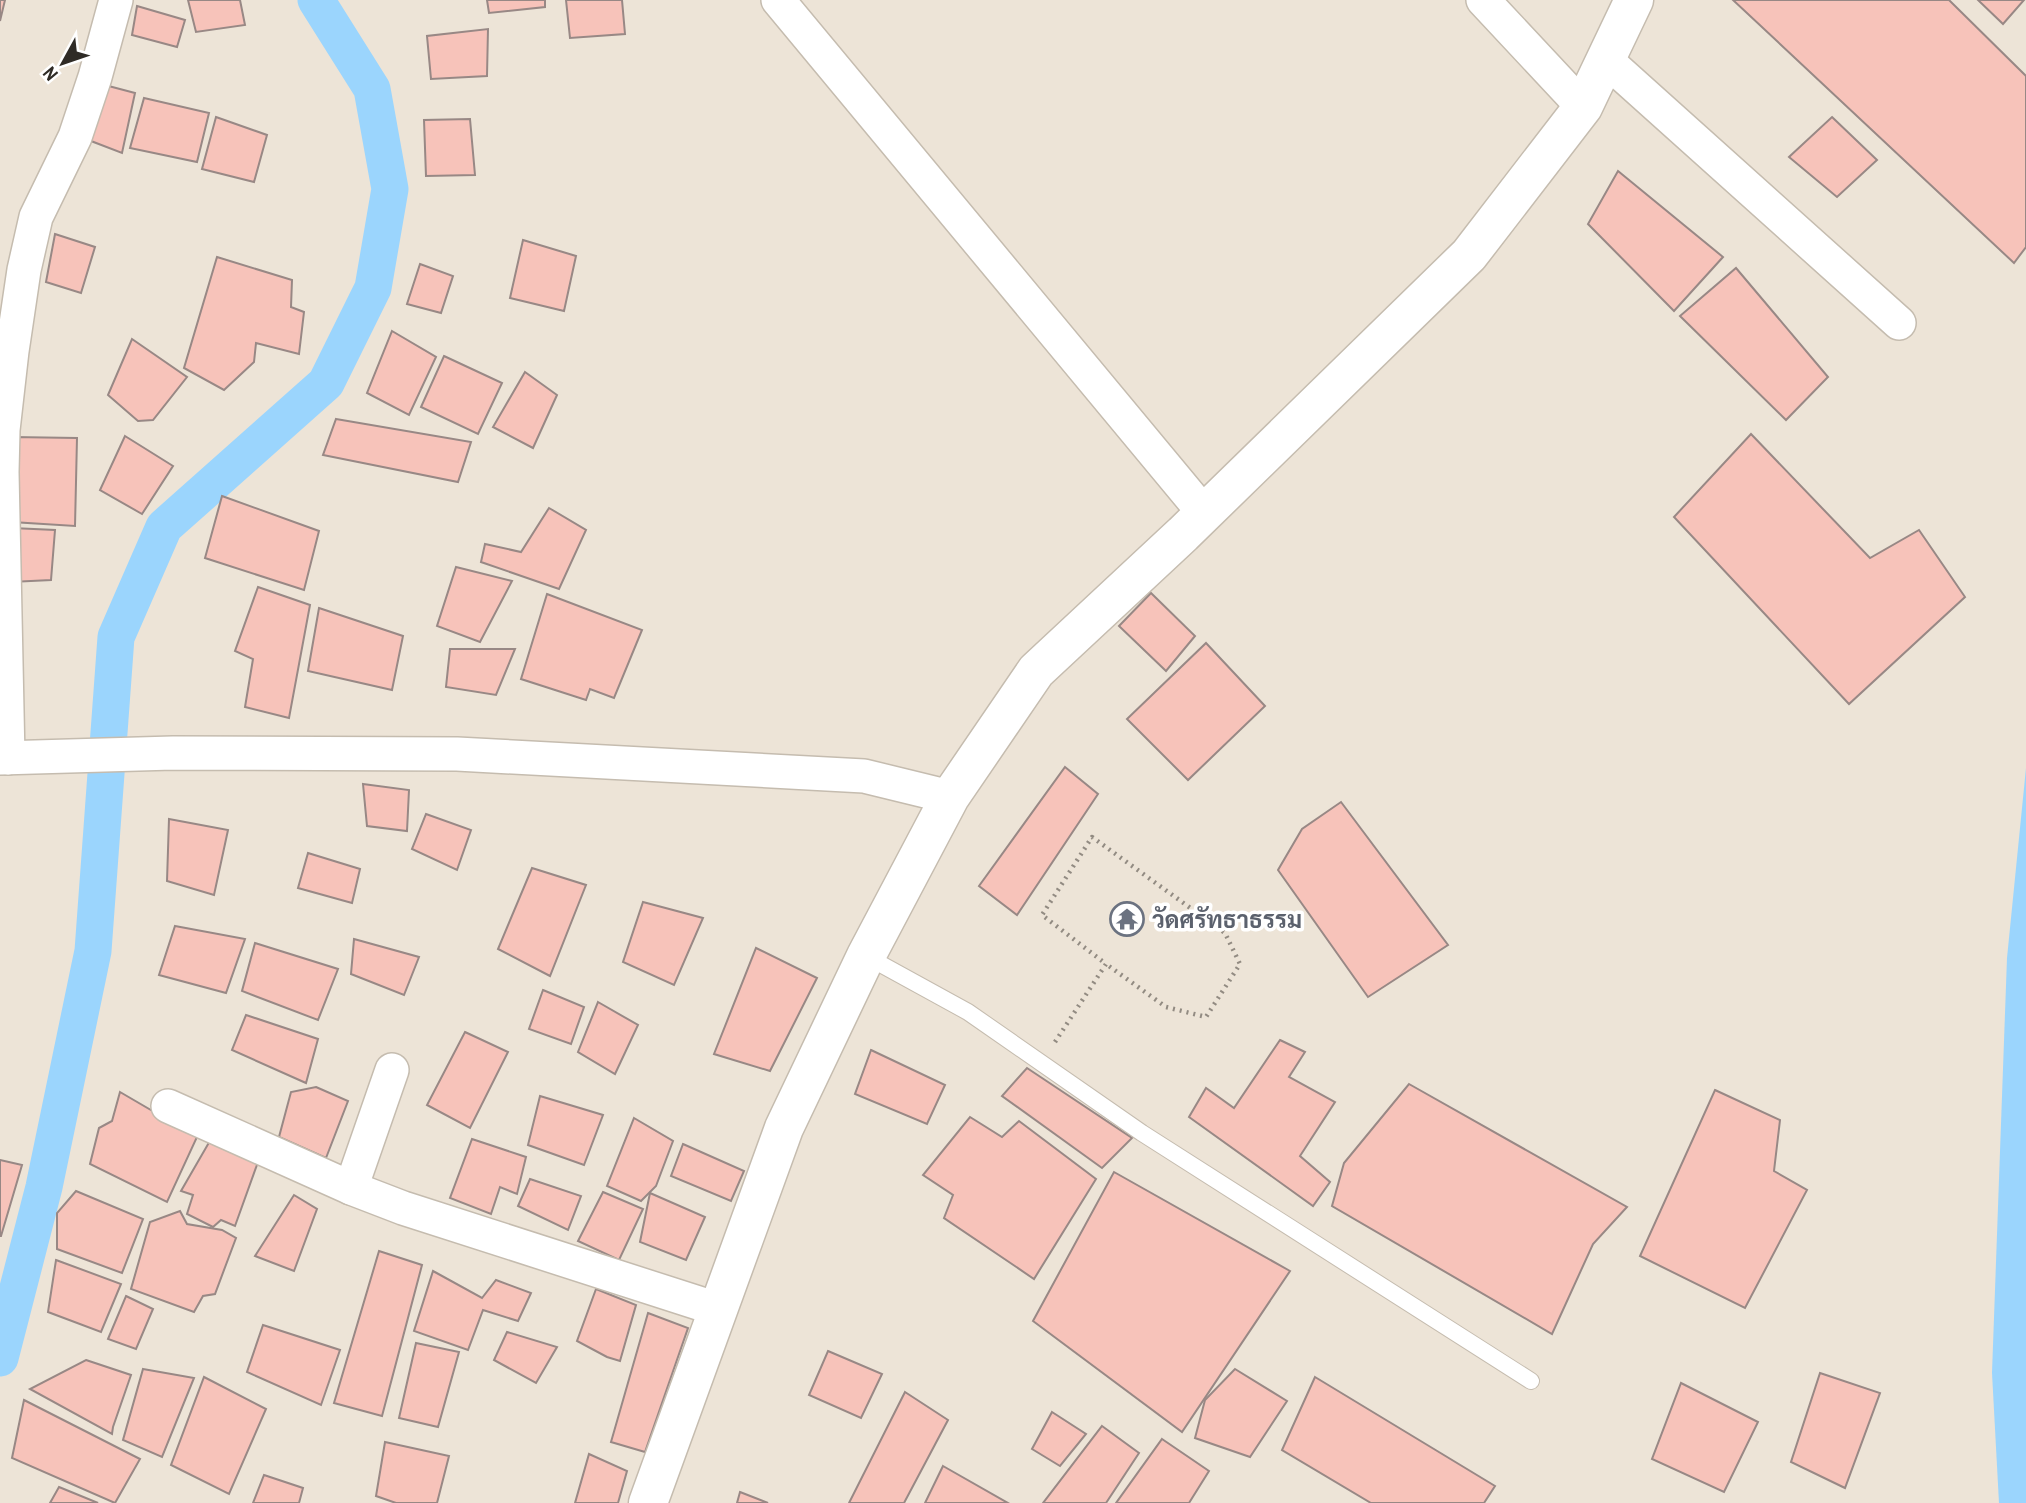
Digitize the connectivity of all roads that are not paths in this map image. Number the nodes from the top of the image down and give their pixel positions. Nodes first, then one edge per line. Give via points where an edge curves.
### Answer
1 (116, 0) edge
2 (778, 0) edge
3 (1483, 0) edge
4 (1634, 0) edge
5 (1606, 60) junction
6 (1583, 107) junction
7 (1899, 323) dead end
8 (1205, 513) junction
9 (9, 758) edge
10 (950, 797) junction
11 (866, 956) junction
12 (392, 1070) dead end
13 (168, 1106) dead end
14 (351, 1188) junction
15 (717, 1309) junction
16 (1531, 1381) dead end
17 (648, 1503) edge

1 - 9 street via 75,137 36,217 12,351 2,472
2 - 8 street
3 - 6 street
4 - 5 street
5 - 6 street
5 - 7 street
6 - 8 street via 1469,255
8 - 10 street via 1036,671
9 - 10 street via 173,753 457,754 864,776
10 - 11 street
11 - 15 street via 784,1128
11 - 16 lane via 968,1012 1142,1133
12 - 14 street
13 - 14 street
14 - 15 street
15 - 17 street

